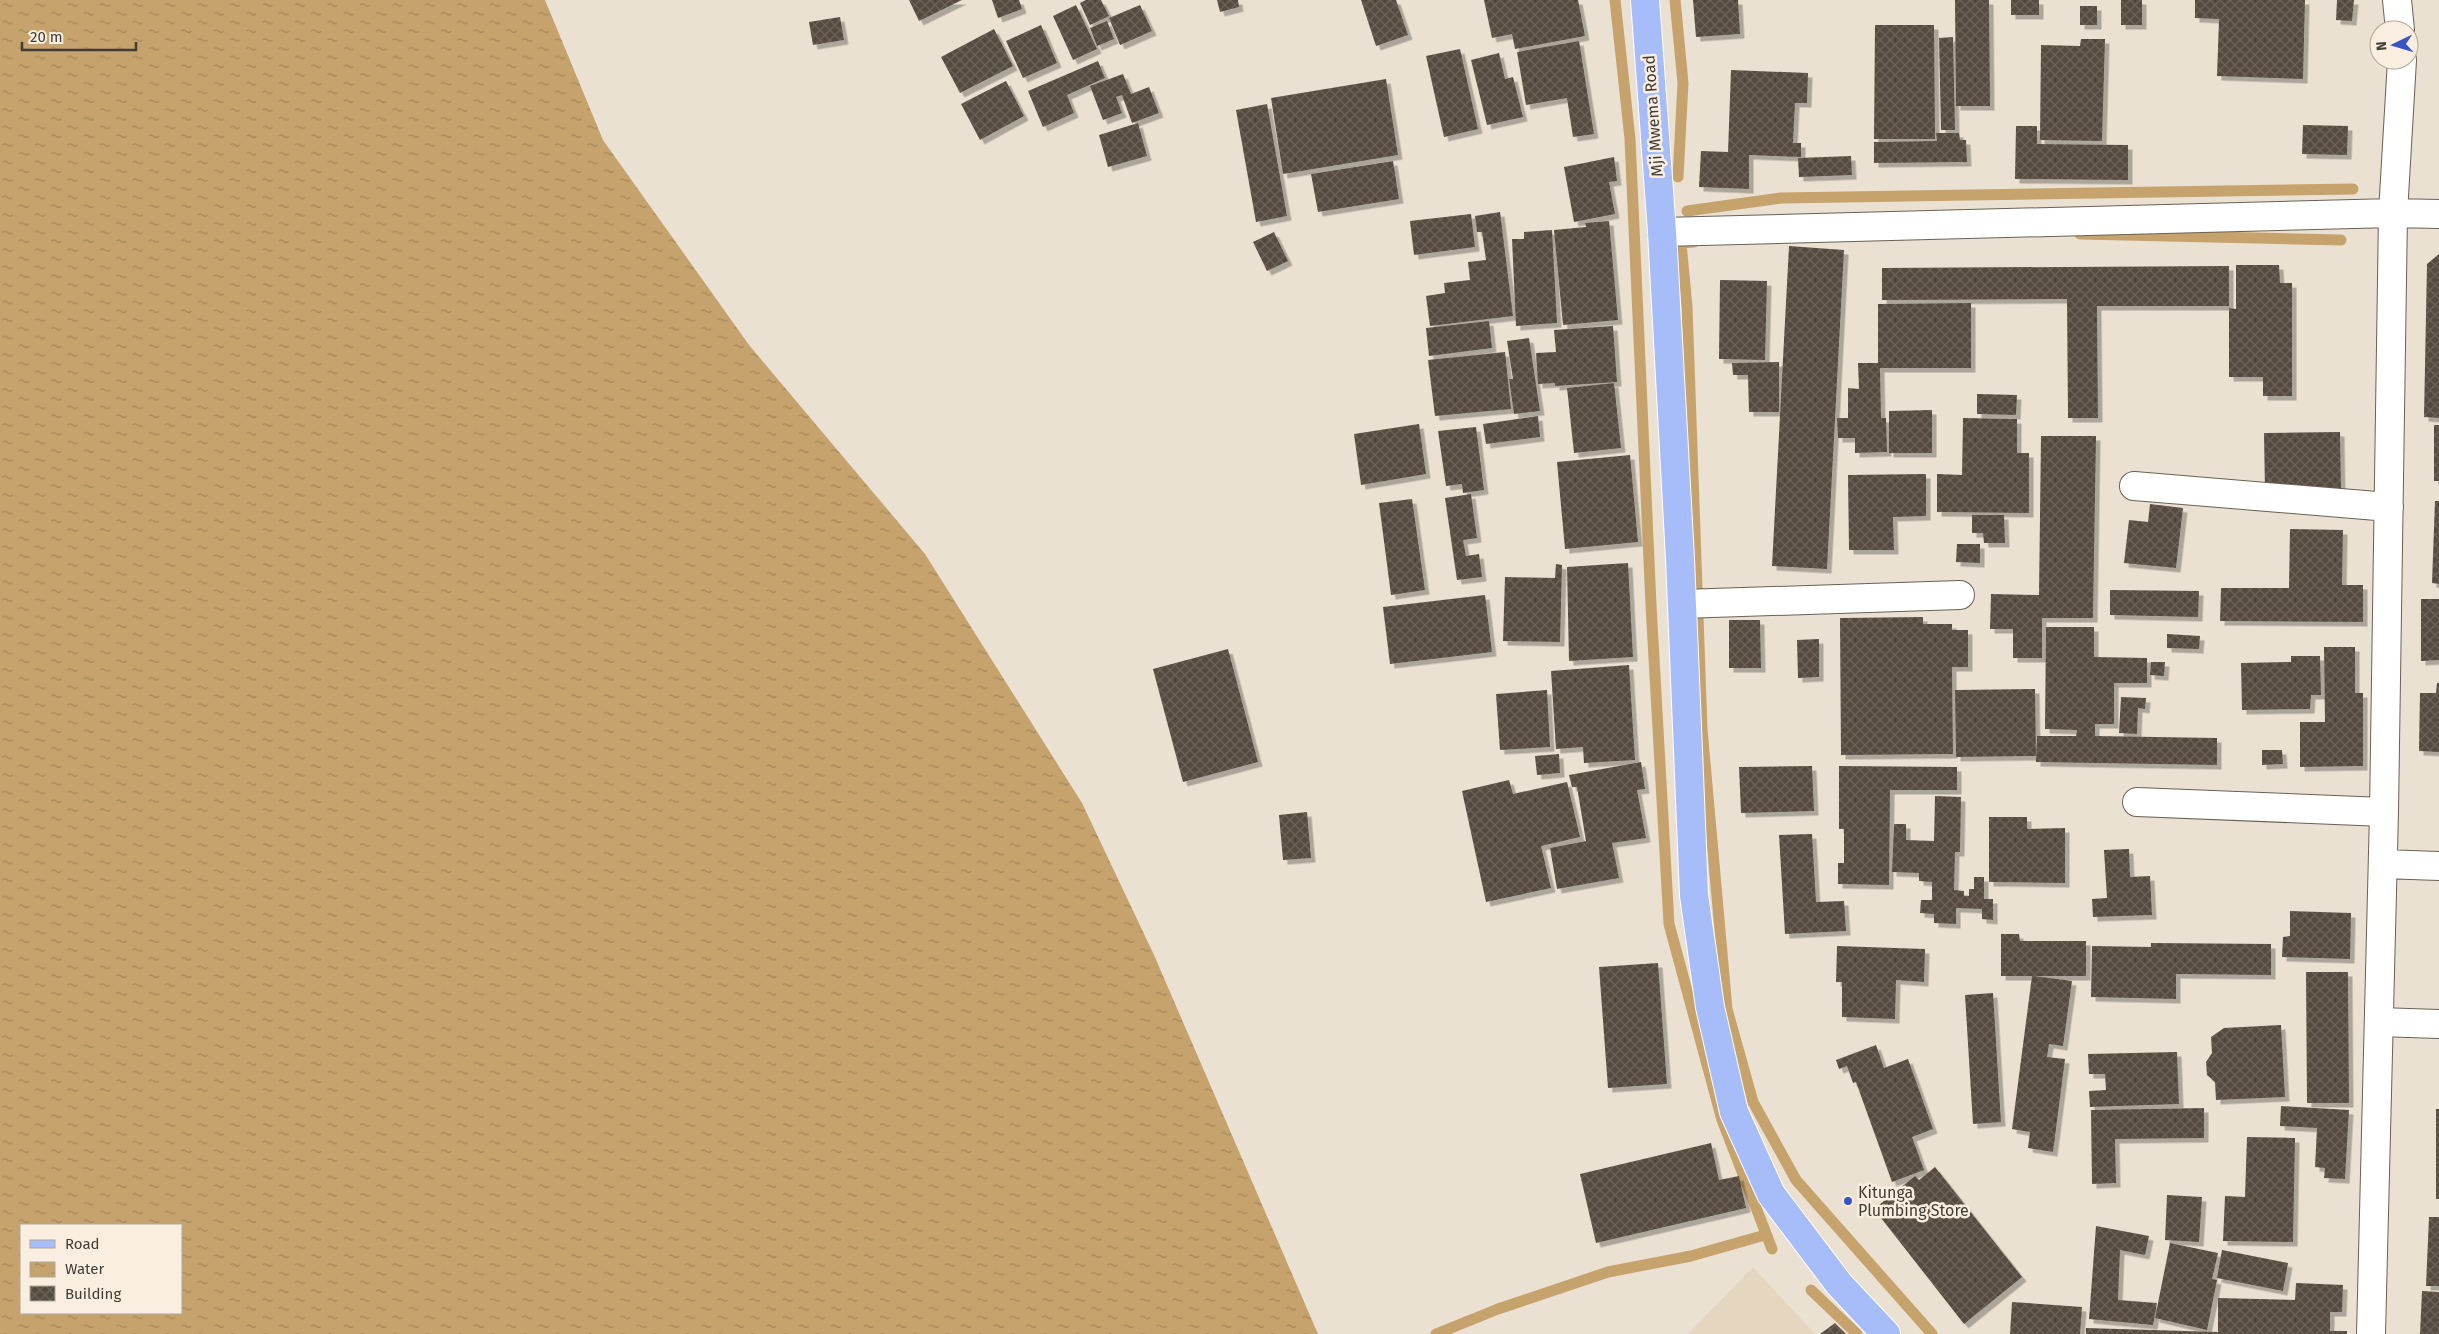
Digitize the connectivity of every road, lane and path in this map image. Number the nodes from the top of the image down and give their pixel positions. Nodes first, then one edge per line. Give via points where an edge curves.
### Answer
1 (1645, 0) edge
2 (2397, 0) edge
3 (2399, 20) edge
4 (2401, 70) edge
5 (2393, 213) junction
6 (2439, 214) edge
7 (1662, 232) junction
8 (2134, 486) dead end
9 (2389, 507) junction
10 (1960, 595) dead end
11 (1682, 604) junction
12 (2137, 802) dead end
13 (2384, 812) junction
14 (2383, 864) junction
15 (2439, 866) edge
16 (2379, 1022) junction
17 (2439, 1024) edge
18 (1886, 1334) edge
19 (2371, 1334) edge

1 - 7 main road, Mji Mwema Road
2 - 3 street
4 - 5 street
5 - 6 street
5 - 7 street
5 - 9 street
7 - 11 main road, Mji Mwema Road
8 - 9 street
9 - 13 street
10 - 11 street
11 - 18 main road, Mji Mwema Road via 1694,895 1710,1007 1734,1112 1771,1194 1839,1284
12 - 13 street
13 - 14 street
14 - 15 street
14 - 16 street
16 - 17 street
16 - 19 street

